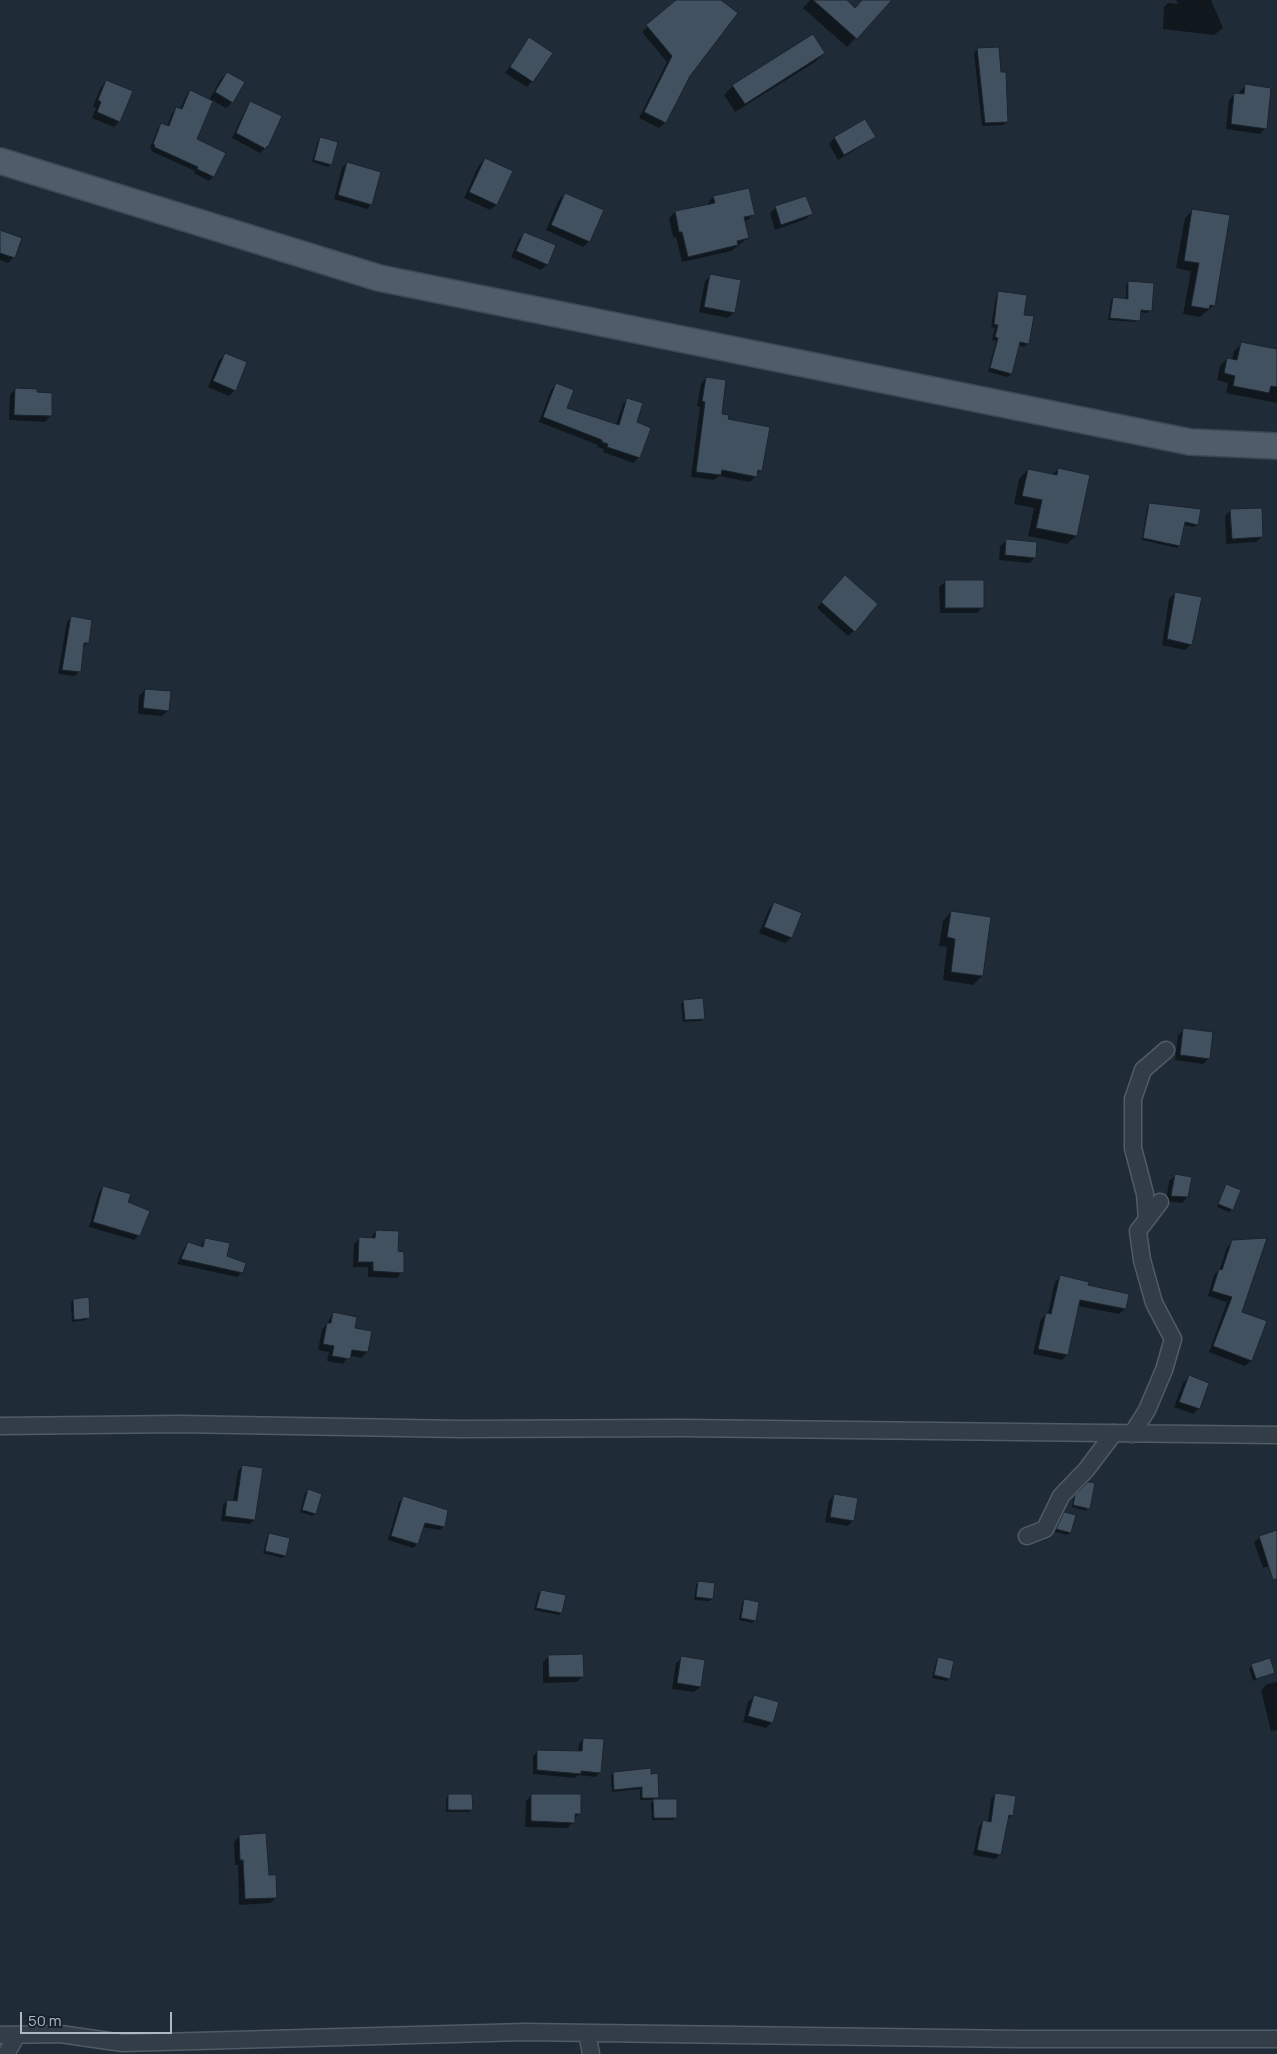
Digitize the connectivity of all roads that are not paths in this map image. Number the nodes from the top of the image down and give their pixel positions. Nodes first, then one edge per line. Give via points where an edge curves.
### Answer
1 (0, 161) edge
2 (1277, 446) edge
3 (1166, 1050) dead end
4 (1160, 1202) dead end
5 (1147, 1219) junction
6 (0, 1426) edge
7 (1114, 1433) junction
8 (1132, 1434) junction
9 (1277, 1435) edge
10 (1027, 1536) dead end
11 (587, 2033) junction
12 (0, 2035) edge
13 (17, 2035) junction
14 (1277, 2039) edge
15 (125, 2049) edge
16 (6, 2054) edge
17 (591, 2054) edge

1 - 2 main road via 379,278 1190,442
3 - 5 street via 1143,1070 1132,1099 1133,1148 1145,1194
4 - 5 street
5 - 8 street via 1138,1231 1142,1260 1154,1303 1173,1339 1147,1410
6 - 7 street via 179,1424
7 - 8 street
7 - 10 street via 1061,1496 1045,1529
8 - 9 street
11 - 14 street
11 - 15 street via 525,2032
11 - 17 street
12 - 13 street
13 - 15 street via 60,2034
13 - 16 street

